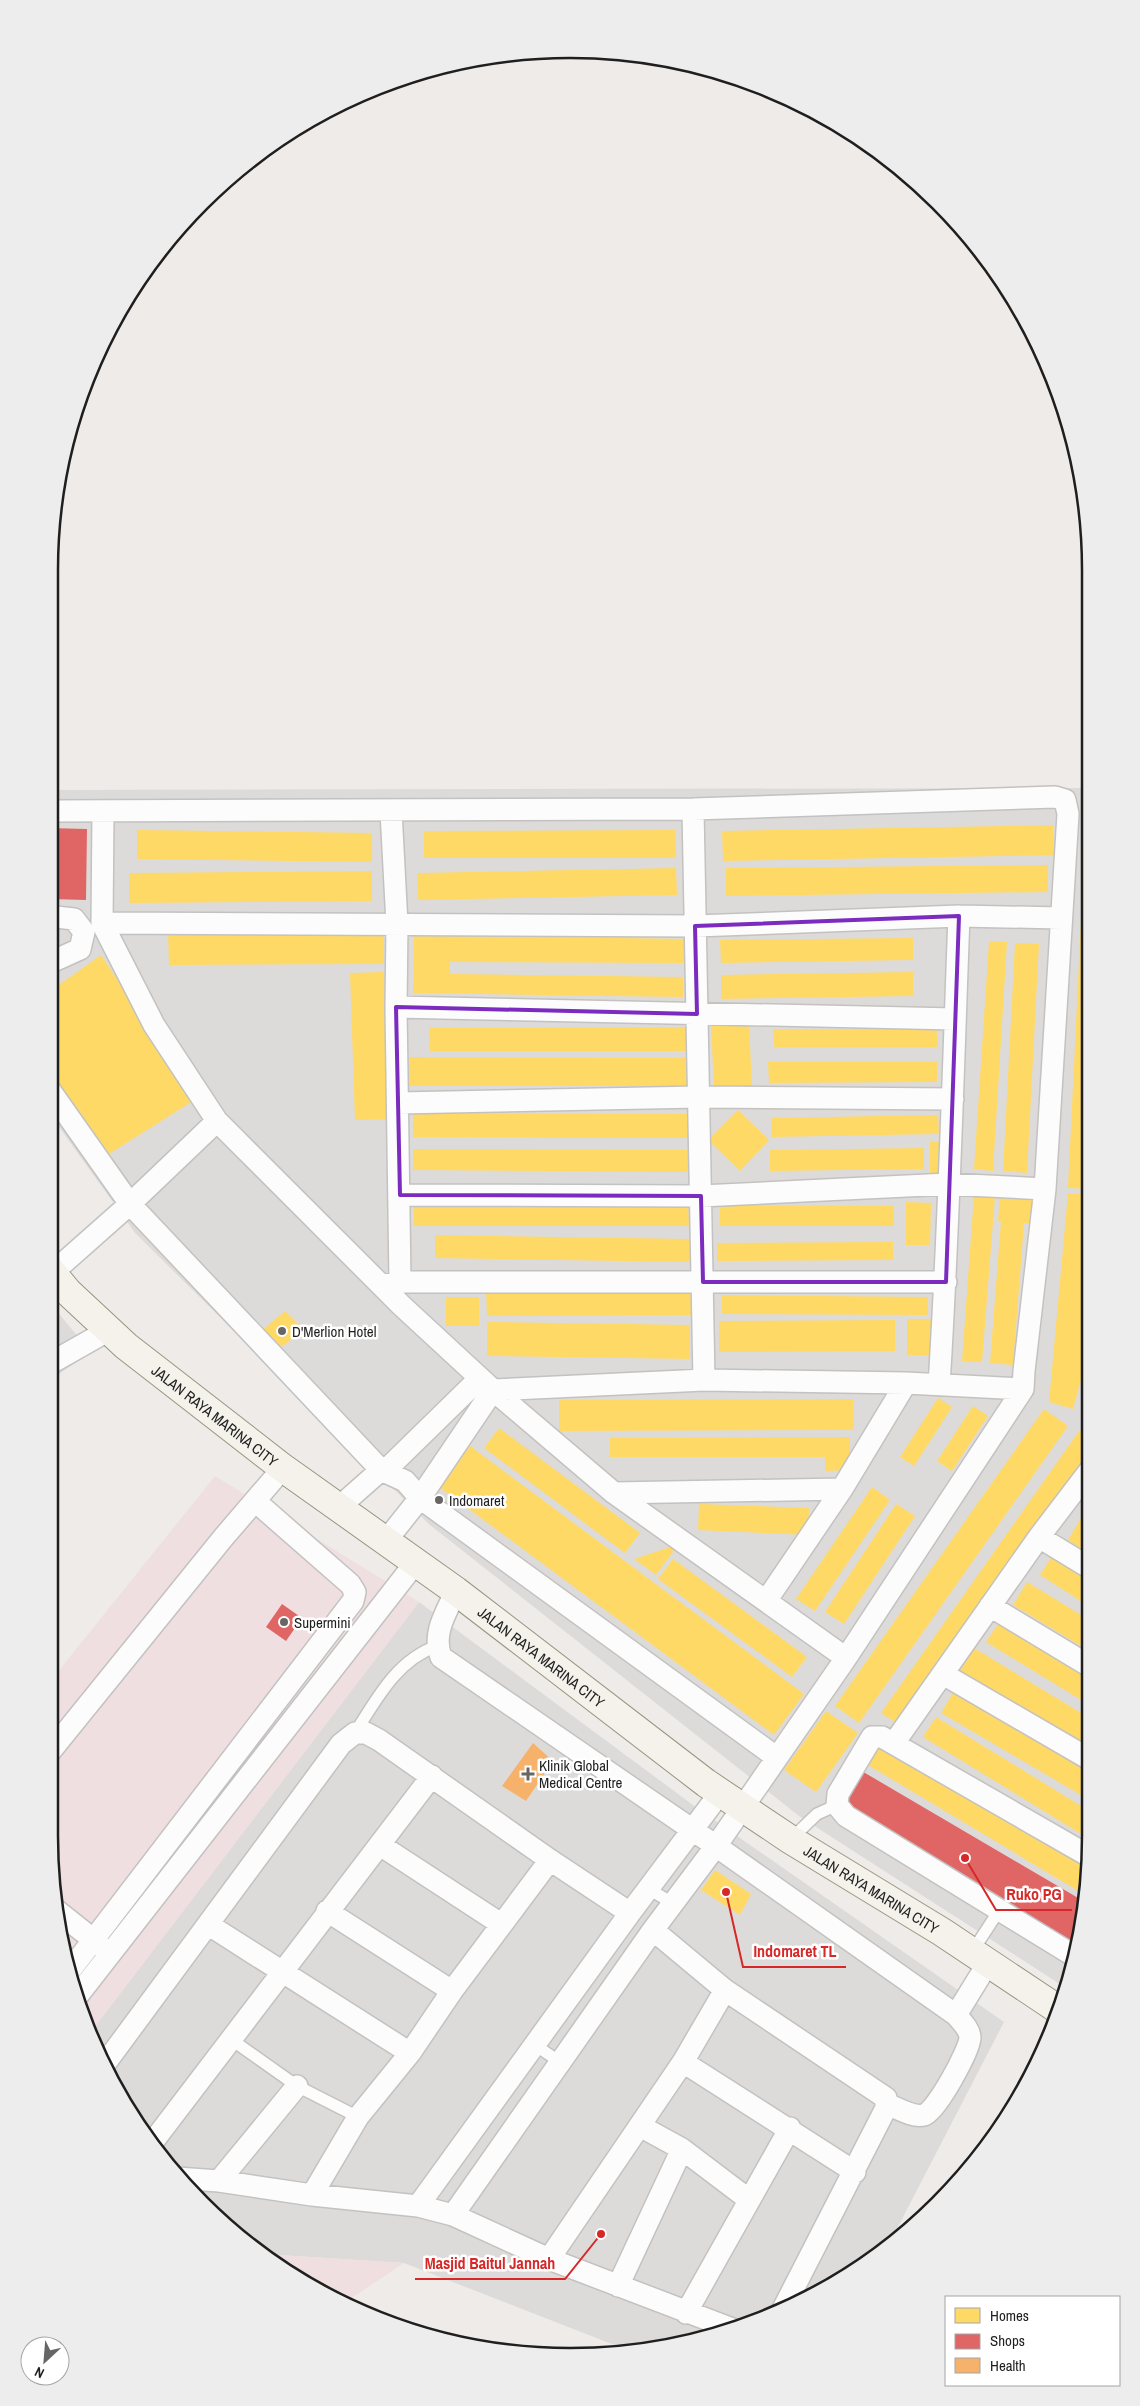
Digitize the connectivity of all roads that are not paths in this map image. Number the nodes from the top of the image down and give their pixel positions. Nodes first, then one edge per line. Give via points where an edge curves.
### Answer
1 (693, 809) junction
2 (58, 811) edge
3 (391, 811) junction
4 (103, 812) junction
5 (959, 916) junction
6 (58, 917) edge
7 (1061, 918) junction
8 (102, 923) junction
9 (397, 924) junction
10 (695, 926) junction
11 (58, 959) edge
12 (396, 1007) junction
13 (697, 1014) junction
14 (955, 1018) junction
15 (699, 1097) junction
16 (953, 1099) junction
17 (58, 1102) edge
18 (398, 1103) junction
19 (217, 1121) junction
20 (948, 1184) junction
21 (1045, 1189) junction
22 (400, 1195) junction
23 (701, 1196) junction
24 (130, 1204) junction
25 (58, 1264) edge
26 (58, 1280) edge
27 (703, 1282) junction
28 (946, 1282) junction
29 (392, 1284) junction
30 (109, 1330) junction
31 (58, 1358) edge
32 (704, 1380) junction
33 (1024, 1380) junction
34 (906, 1383) junction
35 (486, 1384) junction
36 (939, 1386) junction
37 (283, 1468) junction
38 (382, 1470) junction
39 (1082, 1481) edge
40 (842, 1489) junction
41 (614, 1493) junction
42 (420, 1498) junction
43 (255, 1501) junction
44 (338, 1508) junction
45 (1039, 1537) junction
46 (385, 1542) junction
47 (416, 1562) junction
48 (1082, 1563) edge
49 (456, 1591) junction
50 (766, 1601) junction
51 (990, 1606) junction
52 (437, 1646) junction
53 (846, 1658) junction
54 (1082, 1662) edge
55 (942, 1674) junction
56 (289, 1684) junction
57 (311, 1698) junction
58 (355, 1733) junction
59 (58, 1742) edge
60 (894, 1743) junction
61 (1082, 1755) edge
62 (776, 1757) junction
63 (432, 1776) junction
64 (731, 1800) junction
65 (837, 1805) junction
66 (188, 1817) junction
67 (207, 1830) junction
68 (692, 1832) junction
69 (791, 1840) junction
70 (380, 1845) junction
71 (716, 1846) junction
72 (1082, 1852) edge
73 (550, 1860) junction
74 (649, 1889) junction
75 (672, 1903) junction
76 (1000, 1909) junction
77 (327, 1911) junction
78 (630, 1913) junction
79 (64, 1916) edge
80 (501, 1924) junction
81 (209, 1926) junction
82 (652, 1930) junction
83 (94, 1940) junction
84 (111, 1953) junction
85 (1069, 1953) edge
86 (980, 1957) junction
87 (74, 1965) edge
88 (282, 1973) junction
89 (82, 1990) edge
90 (725, 1990) junction
91 (452, 1991) junction
92 (1053, 2006) edge
93 (956, 2015) junction
94 (232, 2040) junction
95 (535, 2045) junction
96 (410, 2053) junction
97 (109, 2060) edge
98 (560, 2062) junction
99 (683, 2062) junction
100 (297, 2086) junction
101 (888, 2104) junction
102 (358, 2118) junction
103 (640, 2126) junction
104 (790, 2128) junction
105 (156, 2138) edge
106 (682, 2150) junction
107 (855, 2172) junction
108 (190, 2179) edge
109 (219, 2181) junction
110 (312, 2195) junction
111 (748, 2199) junction
112 (418, 2206) junction
113 (453, 2215) junction
114 (549, 2259) junction
115 (618, 2286) junction
116 (788, 2300) edge
117 (686, 2313) junction
118 (721, 2325) edge

1 - 3 street
1 - 7 street via 1061,798 1065,800 1068,814
1 - 10 street
2 - 4 street
3 - 4 street
3 - 9 street
4 - 8 street
5 - 7 street
5 - 10 street
5 - 14 street
6 - 11 street via 74,920 84,932 80,949
7 - 21 street
8 - 9 street
8 - 19 street via 154,1025
9 - 10 street
9 - 12 street
10 - 13 street
12 - 13 street
12 - 18 street
13 - 14 street
13 - 15 street
14 - 16 street
15 - 16 street
15 - 18 street
15 - 23 street
16 - 20 street
17 - 24 street
18 - 22 street
19 - 24 street
19 - 29 street
20 - 21 street
20 - 23 street
20 - 28 street
21 - 33 street
22 - 23 street
22 - 29 street
23 - 27 street
24 - 25 street
24 - 38 street
26 - 30 main road, JALAN RAYA MARINA CITY
27 - 28 street
27 - 29 street
27 - 32 street
28 - 36 street
29 - 35 street via 402,1306
30 - 31 street
30 - 37 main road, JALAN RAYA MARINA CITY
32 - 34 street
32 - 35 street
33 - 36 street
33 - 53 street
34 - 36 street
34 - 40 street
35 - 38 street
35 - 41 street
35 - 42 street
37 - 43 street
37 - 44 main road, JALAN RAYA MARINA CITY
38 - 42 street via 405,1482
38 - 44 street
39 - 45 street
40 - 41 street
40 - 50 street
41 - 50 street
42 - 46 street
42 - 62 street
43 - 56 street via 350,1584 355,1592 353,1601
43 - 59 street
44 - 46 main road, JALAN RAYA MARINA CITY
45 - 48 street
45 - 51 street
46 - 47 main road, JALAN RAYA MARINA CITY
47 - 49 main road, JALAN RAYA MARINA CITY
47 - 57 street
49 - 52 street via 438,1633
49 - 64 main road, JALAN RAYA MARINA CITY
50 - 53 street
51 - 54 street
51 - 55 street
52 - 58 lane via 420,1652 389,1680
52 - 68 street via 441,1657
53 - 62 street
55 - 60 street
55 - 61 street
56 - 57 lane
56 - 66 street
57 - 67 street
58 - 63 street via 366,1732
58 - 81 street via 341,1744
60 - 65 street via 882,1737 872,1737 838,1794
60 - 72 street
62 - 64 street
63 - 70 street
63 - 73 street
64 - 68 street
64 - 69 main road, JALAN RAYA MARINA CITY
64 - 71 street
65 - 69 lane via 817,1814
65 - 76 street via 846,1816
66 - 67 lane
66 - 83 street
67 - 84 street
68 - 71 street
68 - 74 street
69 - 86 main road, JALAN RAYA MARINA CITY
70 - 77 street
70 - 80 street
71 - 75 street
71 - 93 street
73 - 78 street
73 - 80 street
74 - 75 lane
74 - 78 street
75 - 82 street
76 - 85 street
76 - 86 lane
77 - 88 street
77 - 91 street
78 - 95 street
79 - 83 street
80 - 91 street
81 - 88 street
81 - 97 street
82 - 90 street
82 - 98 street
83 - 84 street
83 - 87 street
84 - 89 street
86 - 92 main road, JALAN RAYA MARINA CITY
86 - 93 street
88 - 94 street
88 - 96 street
90 - 99 street
90 - 101 street via 886,2098
91 - 96 street
93 - 101 street via 967,2027 970,2037 964,2055 929,2114 921,2116
94 - 100 lane
94 - 105 street
95 - 98 lane
95 - 112 street
96 - 102 street
98 - 113 street
99 - 103 street
99 - 104 street
100 - 102 lane
100 - 109 street
101 - 107 street
102 - 110 street
103 - 106 street
103 - 114 street
104 - 107 street
104 - 111 street
106 - 111 street
106 - 115 street
107 - 116 street
108 - 109 street
109 - 110 street
110 - 112 street
111 - 117 street
112 - 113 street
113 - 114 street
114 - 115 street
115 - 117 street
117 - 118 street

